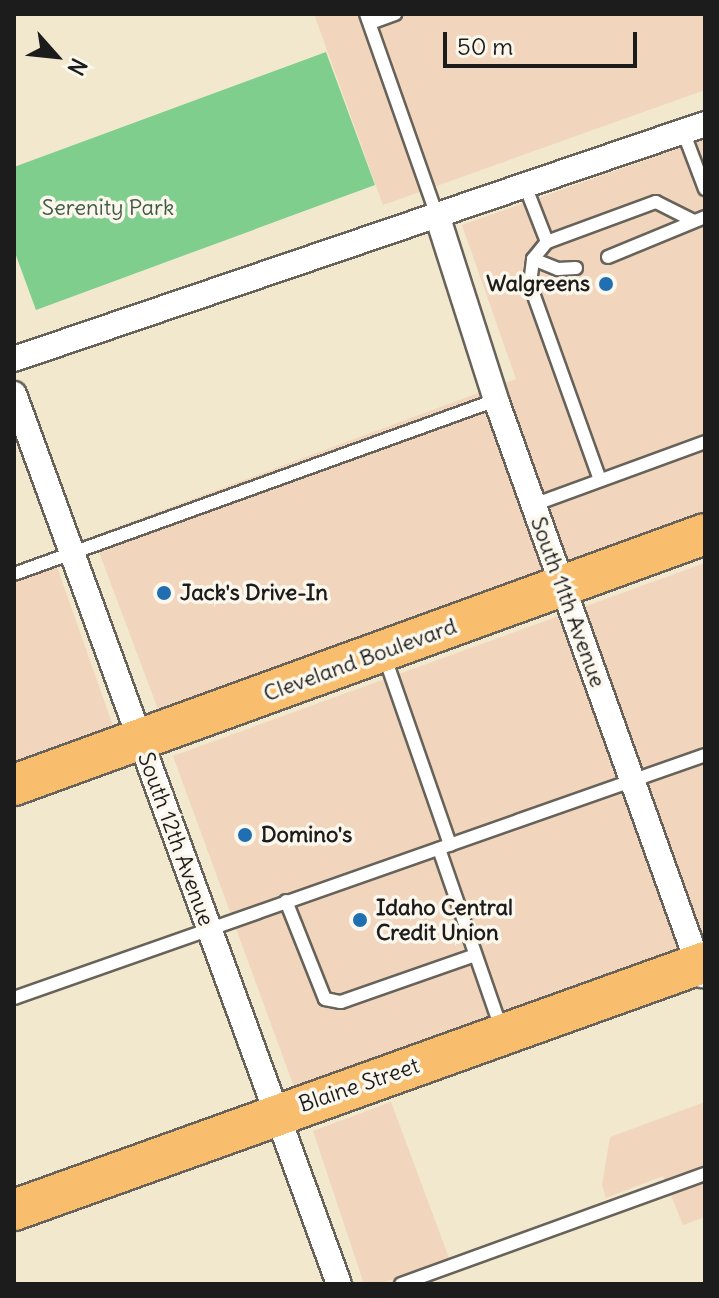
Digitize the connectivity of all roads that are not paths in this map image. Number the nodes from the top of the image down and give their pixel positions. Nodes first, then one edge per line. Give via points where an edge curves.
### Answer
1 (395, 14) edge
2 (368, 19) edge
3 (694, 128) edge
4 (526, 188) junction
5 (705, 189) edge
6 (438, 218) junction
7 (699, 219) edge
8 (547, 242) junction
9 (608, 257) dead end
10 (533, 259) junction
11 (576, 268) dead end
12 (14, 359) edge
13 (14, 394) edge
14 (496, 400) junction
15 (705, 442) edge
16 (600, 480) junction
17 (533, 505) junction
18 (705, 534) edge
19 (71, 553) junction
20 (14, 574) edge
21 (561, 586) junction
22 (383, 652) junction
23 (139, 740) junction
24 (705, 755) edge
25 (633, 783) junction
26 (14, 785) edge
27 (445, 847) junction
28 (286, 901) junction
29 (209, 927) junction
30 (475, 955) junction
31 (703, 970) edge
32 (14, 998) edge
33 (503, 1034) junction
34 (278, 1113) junction
35 (705, 1174) edge
36 (14, 1210) edge
37 (339, 1284) edge
38 (401, 1284) edge

1 - 2 lane
2 - 6 lane
3 - 4 street
3 - 5 lane
4 - 6 street
4 - 8 lane
6 - 12 street
6 - 14 street, South 11th Avenue
7 - 8 lane via 656,202
7 - 9 lane
8 - 10 lane
10 - 11 lane via 558,269
10 - 16 lane via 530,284
13 - 19 street, South 12th Avenue
14 - 17 street, South 11th Avenue
14 - 19 lane
15 - 16 lane
16 - 17 lane
17 - 21 street, South 11th Avenue
18 - 21 main road, Cleveland Boulevard
19 - 20 lane
19 - 23 street, South 12th Avenue
21 - 22 main road, Cleveland Boulevard
21 - 25 street, South 11th Avenue
22 - 23 main road, Cleveland Boulevard
22 - 27 lane
23 - 26 main road, Cleveland Boulevard
23 - 29 street, South 12th Avenue
24 - 25 lane
25 - 27 lane
25 - 31 street, South 11th Avenue
27 - 28 lane
27 - 30 lane
28 - 29 lane
28 - 30 lane via 325,999 341,1002
29 - 32 lane
29 - 34 street, South 12th Avenue
30 - 33 lane
31 - 33 main road, Blaine Street
33 - 34 main road, Blaine Street
34 - 36 main road, Blaine Street
34 - 37 street, South 12th Avenue
35 - 38 lane

